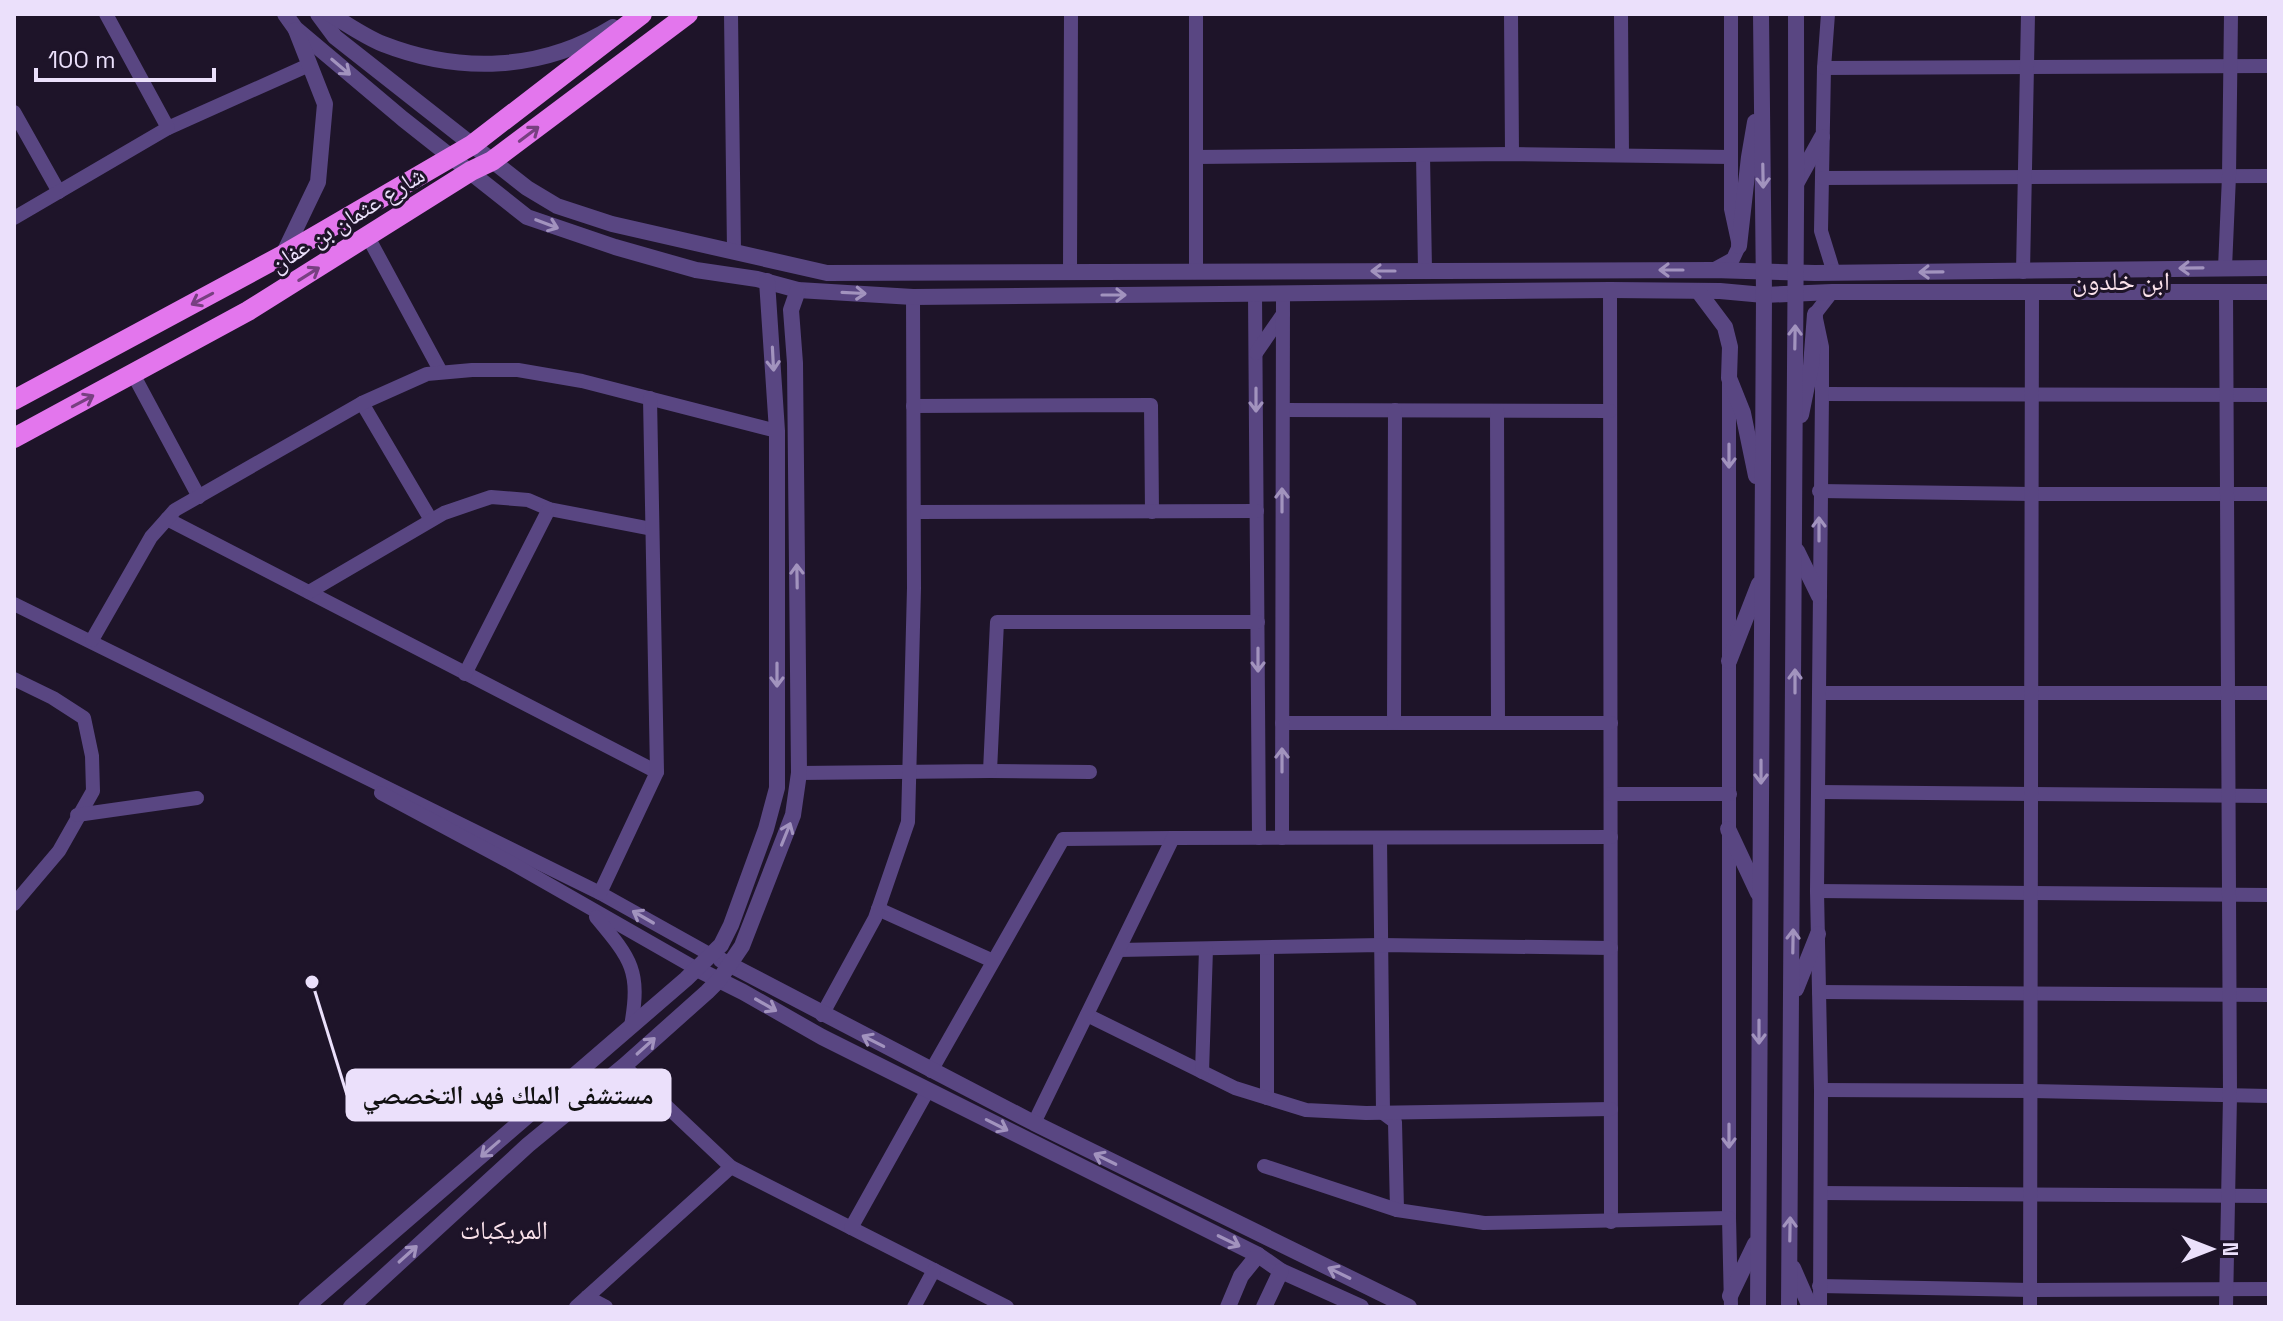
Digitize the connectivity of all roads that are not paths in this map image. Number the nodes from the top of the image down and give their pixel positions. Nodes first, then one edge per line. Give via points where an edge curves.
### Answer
1 (106, 14) edge
2 (318, 14) edge
3 (330, 14) edge
4 (635, 14) edge
5 (642, 14) edge
6 (688, 14) edge
7 (731, 14) edge
8 (1071, 14) edge
9 (1196, 14) edge
10 (1511, 14) edge
11 (1621, 14) edge
12 (1731, 14) edge
13 (1761, 14) edge
14 (1796, 14) edge
15 (1828, 14) edge
16 (2028, 14) edge
17 (2231, 14) edge
18 (290, 21) edge
19 (309, 65) junction
20 (2231, 66) junction
21 (2269, 66) edge
22 (2027, 67) junction
23 (1824, 68) junction
24 (1762, 86) junction
25 (14, 112) edge
26 (168, 128) junction
27 (1822, 137) junction
28 (472, 145) junction
29 (1512, 154) junction
30 (1423, 155) junction
31 (1622, 155) junction
32 (451, 156) junction
33 (1196, 157) junction
34 (1731, 157) junction
35 (492, 161) junction
36 (471, 171) junction
37 (2229, 176) junction
38 (2269, 176) edge
39 (1823, 178) junction
40 (2027, 178) junction
41 (1796, 184) junction
42 (59, 192) junction
43 (14, 218) edge
44 (368, 237) junction
45 (1739, 246) junction
46 (734, 252) junction
47 (283, 255) junction
48 (2225, 268) junction
49 (2269, 268) edge
50 (1425, 270) junction
51 (1713, 270) junction
52 (1196, 271) junction
53 (1795, 271) junction
54 (1070, 272) junction
55 (1764, 272) junction
56 (2023, 272) junction
57 (1834, 273) junction
58 (767, 281) junction
59 (798, 290) junction
60 (1610, 290) junction
61 (1698, 291) junction
62 (2226, 291) junction
63 (1832, 292) junction
64 (2032, 292) junction
65 (2269, 292) edge
66 (1255, 294) junction
67 (1283, 294) junction
68 (1764, 295) junction
69 (1795, 295) junction
70 (913, 297) junction
71 (1283, 314) junction
72 (1815, 314) junction
73 (1256, 353) junction
74 (441, 372) junction
75 (133, 374) junction
76 (1729, 378) junction
77 (2034, 392) junction
78 (1822, 394) junction
79 (2228, 394) junction
80 (2269, 395) edge
81 (650, 398) junction
82 (15, 399) edge
83 (362, 403) junction
84 (913, 406) junction
85 (1283, 410) junction
86 (1395, 410) junction
87 (1497, 411) junction
88 (1610, 411) junction
89 (777, 431) junction
90 (14, 438) edge
91 (1793, 448) junction
92 (1819, 491) junction
93 (2032, 494) junction
94 (2227, 494) junction
95 (2269, 494) edge
96 (199, 497) junction
97 (549, 509) junction
98 (1257, 511) junction
99 (1763, 511) junction
100 (914, 512) junction
101 (1152, 512) junction
102 (167, 519) junction
103 (431, 520) junction
104 (652, 529) junction
105 (1794, 546) junction
106 (1762, 575) junction
107 (309, 592) junction
108 (1819, 596) junction
109 (14, 604) edge
110 (1258, 622) junction
111 (92, 640) junction
112 (1729, 661) junction
113 (465, 674) junction
114 (14, 679) edge
115 (1819, 693) junction
116 (2269, 693) edge
117 (2032, 694) junction
118 (2228, 694) junction
119 (1282, 723) junction
120 (1394, 723) junction
121 (1498, 723) junction
122 (1611, 723) junction
123 (309, 748) junction
124 (990, 771) junction
125 (657, 772) junction
126 (1090, 772) dead end
127 (799, 773) junction
128 (909, 773) junction
129 (1819, 792) junction
130 (1611, 794) junction
131 (1730, 794) junction
132 (2033, 794) junction
133 (2269, 796) edge
134 (2230, 797) junction
135 (197, 798) dead end
136 (77, 815) junction
137 (1728, 829) junction
138 (1611, 837) junction
139 (1173, 838) junction
140 (1259, 838) junction
141 (1282, 838) junction
142 (1380, 838) junction
143 (1817, 891) junction
144 (600, 893) junction
145 (2031, 893) junction
146 (2229, 895) junction
147 (2269, 895) edge
148 (1760, 898) junction
149 (14, 904) edge
150 (878, 909) junction
151 (591, 910) junction
152 (1818, 934) junction
153 (1381, 945) junction
154 (1267, 948) junction
155 (1611, 948) junction
156 (1206, 949) junction
157 (1119, 950) junction
158 (711, 955) junction
159 (993, 961) junction
160 (730, 965) junction
161 (697, 969) junction
162 (719, 980) junction
163 (1819, 992) junction
164 (2230, 994) junction
165 (2032, 995) junction
166 (2269, 995) edge
167 (1793, 998) junction
168 (822, 1015) junction
169 (1087, 1015) junction
170 (631, 1026) junction
171 (624, 1066) junction
172 (931, 1071) junction
173 (1202, 1072) junction
174 (557, 1090) junction
175 (928, 1090) junction
176 (1821, 1090) junction
177 (2031, 1091) junction
178 (2230, 1096) junction
179 (2269, 1096) edge
180 (1267, 1098) junction
181 (1611, 1109) junction
182 (1383, 1113) junction
183 (1034, 1123) junction
184 (528, 1145) junction
185 (1264, 1166) dead end
186 (731, 1167) junction
187 (1821, 1193) junction
188 (2032, 1194) junction
189 (2229, 1195) junction
190 (2269, 1196) edge
191 (1397, 1210) junction
192 (1729, 1218) junction
193 (1611, 1222) junction
194 (851, 1228) junction
195 (1758, 1239) junction
196 (1258, 1255) junction
197 (1790, 1259) junction
198 (934, 1270) junction
199 (1281, 1271) junction
200 (1819, 1286) junction
201 (2226, 1289) junction
202 (2269, 1289) edge
203 (2031, 1290) junction
204 (1730, 1301) edge
205 (581, 1302) edge
206 (306, 1307) edge
207 (351, 1307) edge
208 (606, 1307) edge
209 (914, 1307) edge
210 (1007, 1307) edge
211 (1228, 1307) edge
212 (1264, 1307) edge
213 (1361, 1307) edge
214 (1409, 1307) edge
215 (1758, 1307) edge
216 (1789, 1307) edge
217 (1810, 1307) edge
218 (1820, 1307) edge
219 (2030, 1307) edge
220 (2226, 1307) edge

1 - 26 street
2 - 28 street via 335,37
3 - 4 street via 380,43 460,65 547,57 600,36
5 - 28 main road, شارع عثمان بن عفان
35 -> 6 main road, شارع عثمان بن عفان
7 - 46 street
8 - 54 street
9 - 33 street
10 - 29 street
11 - 31 street
12 - 34 street
13 - 24 street
14 - 41 street
15 - 23 street
16 - 22 street
17 - 20 street
18 - 19 street
18 -> 32 street
19 - 26 street
19 - 47 street via 325,104 318,182
20 - 21 street
20 - 22 street
20 - 37 street
22 - 23 street
22 - 40 street
23 - 27 street
24 - 45 street
24 -> 55 street
25 - 42 street
26 - 42 street
27 - 39 street
27 - 41 street
28 - 32 main road, شارع عثمان بن عفان
28 - 35 street
29 - 30 street
29 - 31 street
30 - 33 street
30 - 50 street
31 - 34 street
32 - 36 street
32 - 47 main road, شارع عثمان بن عفان
33 - 52 street
34 - 45 street via 1731,209
35 - 36 main road, شارع عثمان بن عفان
35 - 46 street via 557,206
36 - 44 main road, شارع عثمان بن عفان
36 -> 58 street via 527,217 696,270
37 - 38 street
37 - 40 street
37 - 48 street
39 - 40 street
39 - 57 street via 1821,231
40 - 56 street
41 - 53 street
42 - 43 street
44 - 74 street
75 -> 44 main road, شارع عثمان بن عفان
45 - 51 street via 1733,259
46 - 54 street via 827,273
47 -> 82 main road, شارع عثمان بن عفان
48 - 49 street
48 -> 56 street
51 -> 50 street
50 -> 52 street
51 - 55 street
52 - 54 street
53 - 55 street
53 - 57 street
53 - 69 street
55 - 68 street
56 -> 57 street
58 - 59 street
58 -> 89 street
59 -> 70 street
127 -> 59 street via 791,310
60 - 61 street
60 - 67 street
60 - 88 street
61 - 68 street
61 - 76 street via 1725,327
62 - 64 street
62 - 65 street
62 - 79 street
63 - 64 street
63 - 69 street
63 - 72 street
64 - 77 street
66 - 67 street
70 -> 66 street
66 - 73 street
67 - 71 street
68 - 69 street
68 - 99 street
91 -> 69 street
70 - 84 street
71 - 73 street
71 - 85 street
72 - 78 street via 1822,347
72 - 91 street via 1811,366
73 -> 98 street
74 - 81 street via 518,370
74 - 83 street
90 -> 75 main road, شارع عثمان بن عفان
75 - 96 street
76 - 99 street via 1743,413
76 -> 112 street
77 - 78 street
77 - 79 street
77 - 93 street
78 - 92 street
79 - 80 street
79 - 94 street
81 - 89 street
81 - 104 street
83 - 96 street
83 - 103 street
84 - 100 street
84 - 101 street via 1151,405
85 - 86 street
119 -> 85 street
86 - 87 street
86 - 120 street
87 - 88 street
87 - 121 street
88 - 122 street
89 -> 158 street via 777,788 731,925
91 - 105 street
92 - 93 street
108 -> 92 street
93 - 94 street
93 - 117 street
94 - 95 street
94 - 118 street
96 - 102 street
97 - 103 street via 528,500 491,497
97 - 104 street
97 - 113 street
98 - 101 street
98 - 110 street
99 - 106 street
100 - 101 street
100 - 128 street
102 - 107 street
102 - 111 street via 151,537
103 - 107 street
104 - 125 street
105 - 108 street
167 -> 105 street
106 - 112 street
106 -> 148 street
107 - 113 street
108 - 115 street
109 - 111 street
110 - 124 street via 997,622
110 -> 140 street
111 - 123 street
112 - 131 street
113 - 125 street
114 - 136 street via 84,718 93,791
115 - 117 street
115 - 129 street
116 - 118 street
117 - 118 street
117 - 132 street
118 - 134 street
119 - 120 street
141 -> 119 street
120 - 121 street
121 - 122 street
122 - 130 street
123 - 144 street
123 - 151 street
124 - 126 street
124 - 128 street
125 - 144 street
127 - 128 street
160 -> 127 street via 793,815
128 - 150 street via 908,822
129 - 132 street
129 - 143 street
130 - 131 street
130 - 138 street
131 - 137 street
132 - 134 street
132 - 145 street
133 - 134 street
134 - 146 street
135 - 136 street
136 - 149 street via 59,851
137 - 148 street
137 -> 192 street
138 - 142 street
138 - 155 street
139 - 140 street
139 - 157 street
139 - 159 street via 1063,839
140 - 141 street
141 - 142 street
142 - 153 street
143 - 145 street
143 - 152 street
158 -> 144 street
145 - 146 street
145 - 165 street
146 - 147 street
146 - 164 street
148 -> 195 street
150 - 159 street
150 - 168 street
151 - 161 street
151 - 170 street via 628,955 636,992
152 - 163 street
152 - 167 street
153 - 154 street
153 - 155 street
153 - 182 street
154 - 156 street
154 - 180 street
155 - 181 street
156 - 157 street
156 - 173 street
157 - 169 street
158 - 160 street
158 - 161 street
159 - 172 street
160 - 162 street
160 - 168 street
161 - 162 street
161 - 170 street
171 -> 162 street
162 -> 175 street
163 - 165 street
163 - 176 street
164 - 165 street
164 - 166 street
164 - 178 street
165 - 177 street
197 -> 167 street
172 -> 168 street
169 - 173 street
169 - 183 street
170 - 174 street
171 - 184 street
171 - 186 street
172 - 183 street
173 - 180 street
174 - 184 street via 558,1104 536,1127
174 -> 206 street
175 - 194 street
175 -> 196 street
176 - 177 street
176 - 187 street
177 - 178 street
177 - 188 street
178 - 179 street
178 - 189 street
180 - 182 street via 1306,1110
181 - 182 street
181 - 193 street
182 - 191 street via 1395,1122
214 -> 183 street
207 -> 184 street
185 - 191 street
186 - 194 street
186 - 205 street
187 - 188 street
187 - 200 street
188 - 189 street
188 - 203 street
189 - 190 street
189 - 201 street
191 - 193 street via 1484,1223
192 - 193 street
192 - 204 street
194 - 198 street
195 - 204 street
195 - 215 street
196 - 199 street
196 - 211 street via 1241,1276
197 - 216 street
197 - 217 street
198 - 209 street
198 - 210 street
199 - 212 street
199 - 213 street
200 - 203 street
200 - 218 street
201 - 202 street
201 - 203 street
201 - 220 street
203 - 219 street
205 - 208 street

